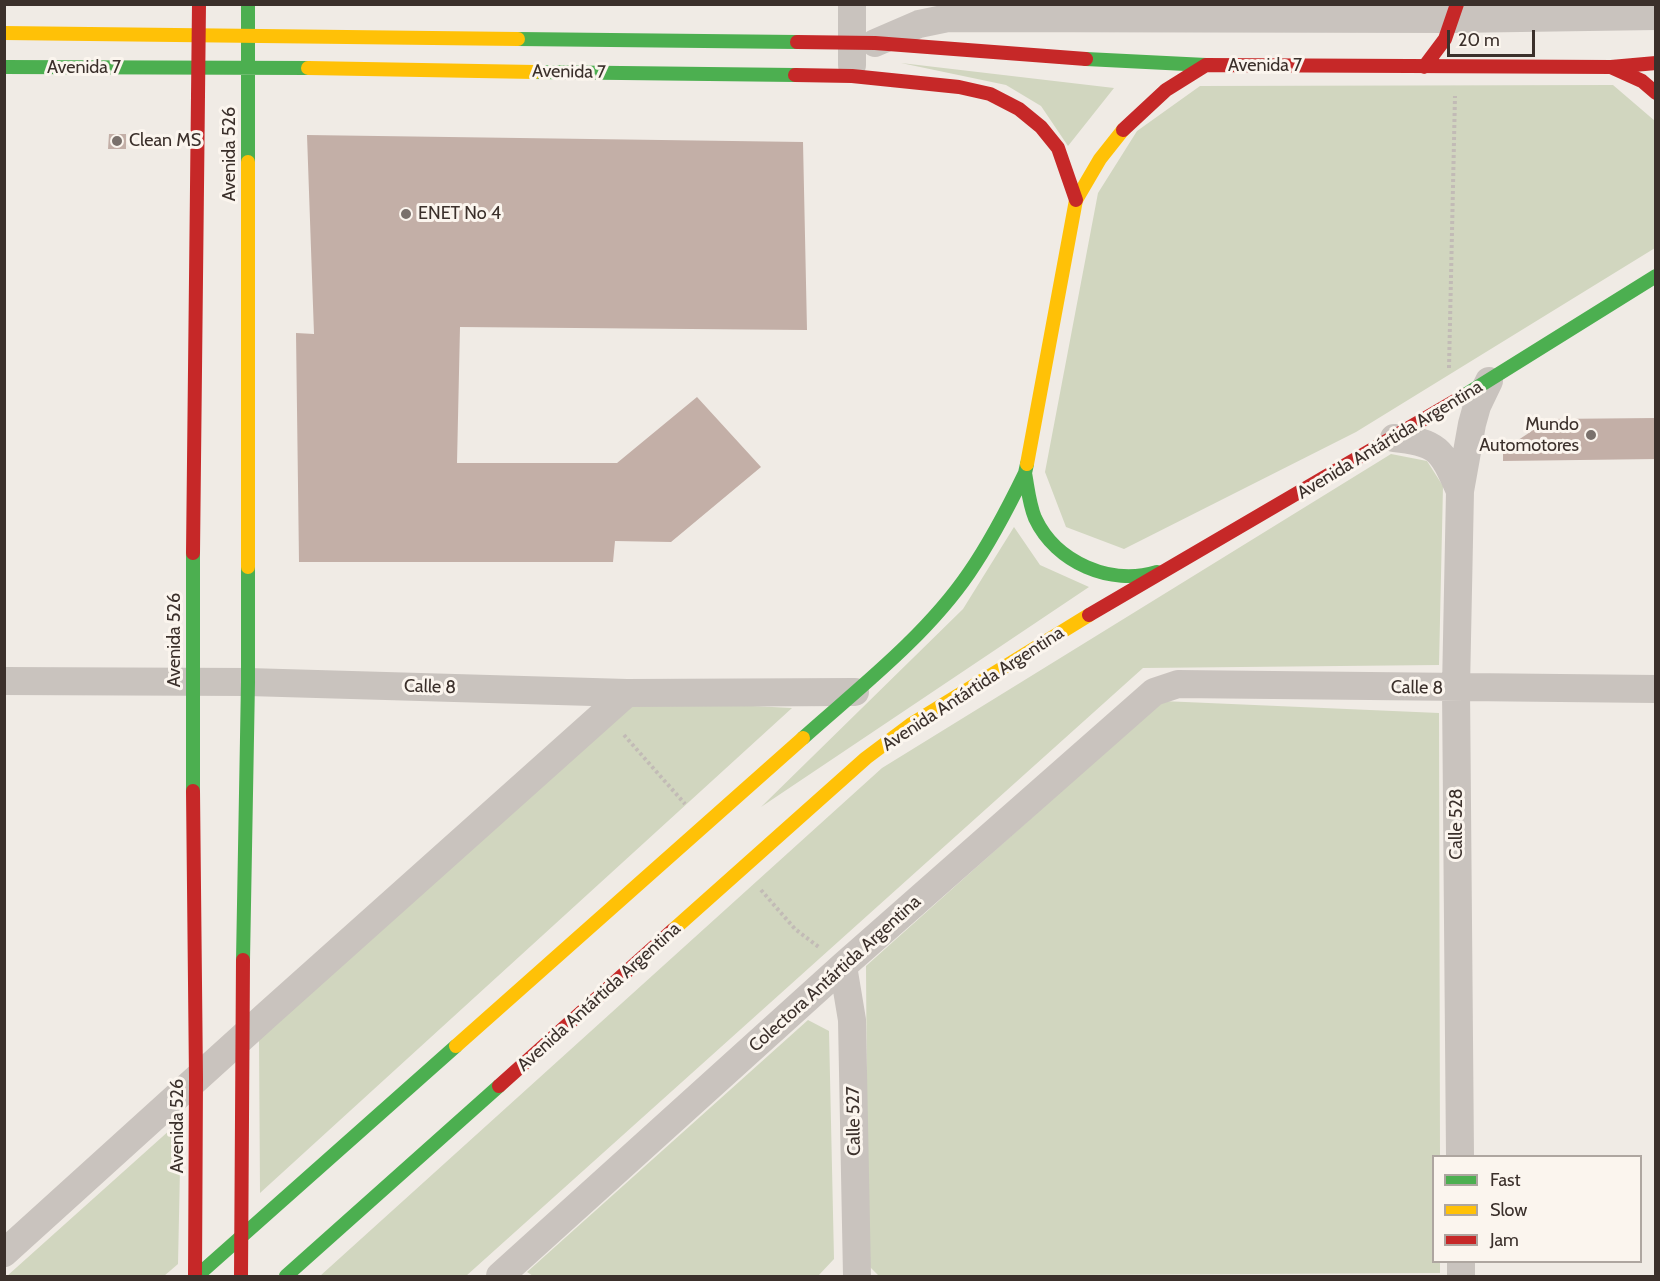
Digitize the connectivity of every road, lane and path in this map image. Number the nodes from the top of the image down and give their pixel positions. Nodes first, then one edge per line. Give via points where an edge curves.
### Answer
1 (199, 4) edge
2 (248, 4) edge
3 (852, 4) edge
4 (1455, 11) edge
5 (1656, 16) edge
6 (4, 33) edge
7 (248, 35) junction
8 (199, 36) junction
9 (863, 43) junction
10 (1656, 63) edge
11 (1206, 65) junction
12 (1424, 67) junction
13 (1456, 67) junction
14 (1611, 67) junction
15 (4, 68) edge
16 (200, 69) junction
17 (249, 69) junction
18 (852, 76) junction
19 (1656, 93) edge
20 (1076, 200) junction
21 (1656, 276) edge
22 (1489, 381) junction
23 (1448, 405) junction
24 (1394, 438) junction
25 (1025, 473) junction
26 (1460, 491) junction
27 (1168, 570) junction
28 (4, 681) edge
29 (192, 682) junction
30 (248, 682) junction
31 (1178, 684) joint
32 (1456, 688) junction
33 (1656, 689) edge
34 (855, 692) junction
35 (627, 693) junction
36 (843, 966) junction
37 (241, 1037) junction
38 (196, 1079) junction
39 (1460, 1155) edge
40 (4, 1253) edge
41 (196, 1276) edge
42 (241, 1276) edge
43 (286, 1276) edge
44 (500, 1276) edge
45 (857, 1276) edge

1 - 8 main road, Avenida 526
2 - 7 main road, Avenida 526
3 - 9 street
4 - 5 street, Avenida 7
4 - 9 street, Avenida 7 via 948,18
4 - 12 main road via 1445,39
6 - 8 main road, Avenida 7
7 - 8 main road, Avenida 7
7 - 9 main road, Avenida 7
7 - 17 main road, Avenida 526
8 - 16 main road, Avenida 526
9 - 11 main road, Avenida 7
9 - 18 street
10 - 14 main road, Avenida 7
11 - 12 main road, Avenida 7
11 - 20 main road via 1166,90 1130,122 1100,159
12 - 13 main road, Avenida 7
13 - 14 main road, Avenida 7
13 - 23 path
14 - 19 main road via 1642,81
15 - 16 main road, Avenida 7
16 - 17 main road, Avenida 7
16 - 29 main road, Avenida 526
17 - 18 main road, Avenida 7
17 - 30 main road, Avenida 526
18 - 20 main road, Avenida 7 via 959,87 990,94 1019,109 1058,148
20 - 25 main road
21 - 22 main road, Avenida Antártida Argentina
22 - 23 main road, Avenida Antártida Argentina
22 - 26 street, Calle 528 via 1472,424
23 - 24 main road, Avenida Antártida Argentina
24 - 26 street, Calle 528 via 1436,448
24 - 27 main road, Avenida Antártida Argentina
25 - 27 main road via 1031,506 1046,536 1071,559 1101,573 1135,577
25 - 34 main road via 999,526 968,575 919,631
26 - 32 street, Calle 528
27 - 43 main road, Avenida Antártida Argentina via 910,725 866,758
28 - 29 street, Calle 8
29 - 30 street, Calle 8
29 - 38 main road, Avenida 526
30 - 35 street, Calle 8
30 - 37 main road, Avenida 526
31 - 32 street, Calle 8
31 - 36 street, Colectora Antártida Argentina via 1154,692
32 - 33 street, Calle 8
32 - 39 street, Calle 528
34 - 35 street, Calle 8
34 - 41 main road
35 - 37 street
36 - 44 street, Colectora Antártida Argentina
36 - 45 street, Calle 527 via 852,1020
37 - 38 street
37 - 42 main road, Avenida 526
38 - 40 street
38 - 41 main road, Avenida 526

